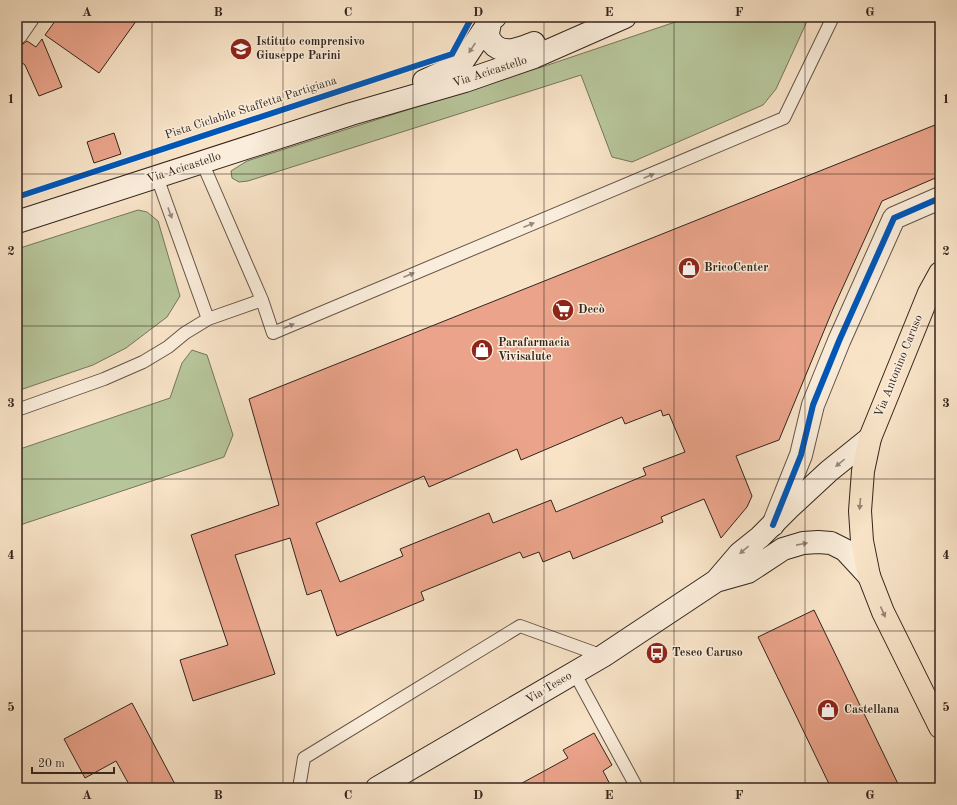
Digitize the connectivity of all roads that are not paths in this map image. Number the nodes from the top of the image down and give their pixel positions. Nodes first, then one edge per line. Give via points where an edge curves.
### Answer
1 (28, 17) edge
2 (620, 17) edge
3 (625, 17) edge
4 (833, 17) edge
5 (493, 18) edge
6 (17, 33) edge
7 (351, 114) junction
8 (202, 162) junction
9 (157, 176) junction
10 (940, 198) edge
11 (17, 222) edge
12 (940, 273) edge
13 (262, 300) junction
14 (208, 319) junction
15 (17, 410) edge
16 (870, 438) junction
17 (773, 525) junction
18 (869, 576) junction
19 (716, 581) junction
20 (603, 656) junction
21 (574, 672) junction
22 (940, 727) edge
23 (299, 788) edge
24 (377, 788) edge
25 (637, 788) edge

1 - 6 main road
2 - 5 main road via 510,51 504,51 491,43 488,35
3 - 7 main road, Via Acicastello via 534,57 464,81
13 -> 4 lane via 273,333 784,118
5 -> 7 main road, Via Acicastello via 461,64
7 - 8 main road, Via Acicastello
8 - 9 main road, Via Acicastello
8 - 13 lane
9 - 11 main road, Via Acicastello
9 -> 14 lane
10 - 17 main road via 894,218 813,405 801,455
12 - 16 main road, Via Antonino Caruso via 929,293
13 - 14 lane
14 - 15 lane via 143,362 104,380
16 -> 17 main road via 829,471
16 -> 18 main road, Via Antonino Caruso via 863,471 860,511 862,541
17 -> 19 main road via 740,553
19 -> 18 main road via 748,572 783,549 818,542 831,543 845,550
18 -> 22 main road via 883,612
19 - 20 main road, Via Teseo
20 - 21 main road, Via Teseo
20 - 23 lane via 520,626 304,758
21 - 24 main road, Via Teseo
21 - 25 lane

